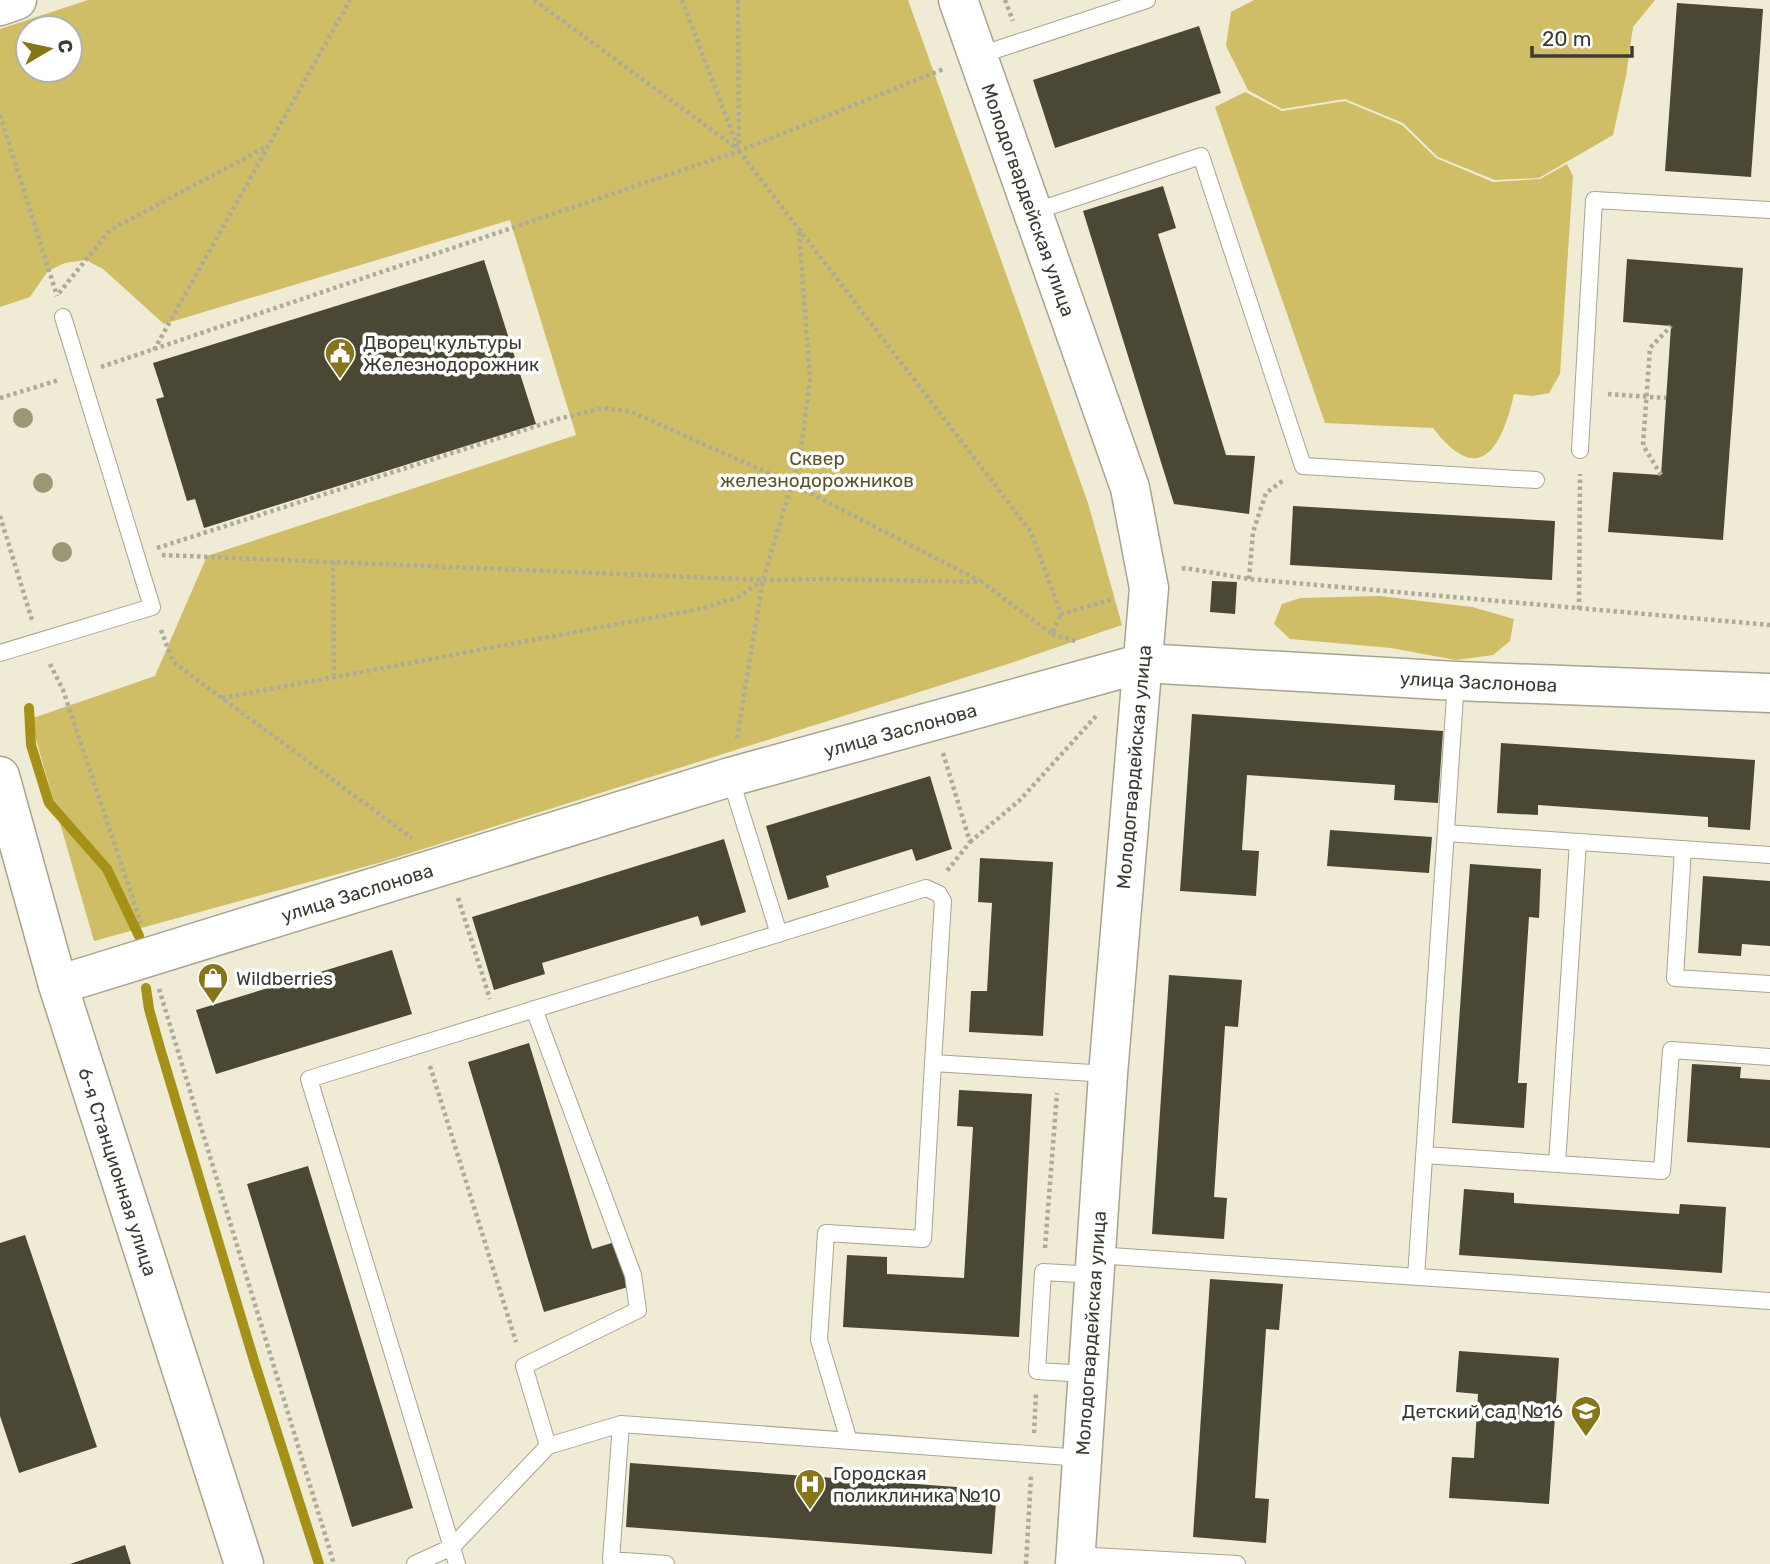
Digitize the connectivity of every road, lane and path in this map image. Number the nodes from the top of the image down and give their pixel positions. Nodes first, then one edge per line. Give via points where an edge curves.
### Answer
1 (17, 0) edge
2 (350, 0) edge
3 (534, 0) edge
4 (682, 0) edge
5 (738, 0) edge
6 (958, 0) edge
7 (1147, 0) edge
8 (0, 6) edge
9 (977, 56) junction
10 (0, 115) edge
11 (268, 147) junction
12 (740, 150) junction
13 (1770, 210) edge
14 (1032, 212) junction
15 (799, 229) junction
16 (57, 296) junction
17 (63, 317) joint
18 (1671, 326) dead end
19 (154, 350) junction
20 (81, 374) junction
21 (1583, 392) junction
22 (1647, 397) junction
23 (0, 398) edge
24 (1666, 398) dead end
25 (1580, 450) joint
26 (1303, 466) junction
27 (1661, 475) dead end
28 (1536, 480) dead end
29 (792, 484) junction
30 (0, 516) edge
31 (136, 555) junction
32 (333, 561) junction
33 (1249, 579) junction
34 (763, 580) junction
35 (982, 582) junction
36 (1149, 588) junction
37 (152, 607) junction
38 (1579, 609) junction
39 (1062, 614) junction
40 (1770, 625) edge
41 (39, 641) junction
42 (0, 653) edge
43 (1143, 663) junction
44 (334, 677) junction
45 (1456, 681) junction
46 (1770, 693) edge
47 (222, 698) junction
48 (1100, 712) dead end
49 (934, 721) junction
50 (0, 776) edge
51 (730, 777) junction
52 (1446, 833) junction
53 (970, 842) junction
54 (1578, 842) junction
55 (1683, 849) junction
56 (1770, 855) edge
57 (447, 865) junction
58 (933, 890) junction
59 (779, 934) junction
60 (149, 956) junction
61 (1770, 984) edge
62 (58, 985) junction
63 (534, 1009) junction
64 (496, 1020) junction
65 (423, 1043) junction
66 (1770, 1057) edge
67 (933, 1063) junction
68 (1059, 1071) junction
69 (1108, 1074) junction
70 (1424, 1155) junction
71 (1557, 1164) junction
72 (1095, 1265) junction
73 (1043, 1272) junction
74 (1416, 1277) junction
75 (1770, 1301) edge
76 (524, 1366) junction
77 (1088, 1374) junction
78 (621, 1424) junction
79 (849, 1441) junction
80 (548, 1446) junction
81 (1082, 1458) junction
82 (452, 1547) junction
83 (1075, 1559) edge
84 (244, 1564) edge
85 (334, 1564) edge
86 (415, 1564) edge
87 (457, 1564) edge
88 (666, 1564) edge
89 (1237, 1564) edge

1 - 8 street
2 - 11 path
3 - 12 path
4 - 12 path
5 - 12 path
6 - 9 street, Молодогвардейская улица
7 - 9 lane
9 - 12 path
9 - 14 street, Молодогвардейская улица
10 - 16 path
11 - 16 path via 110,230
11 - 19 path
12 - 15 path
12 - 19 path
13 - 21 lane via 1594,200
14 - 26 lane via 1201,156
14 - 36 street, Молодогвардейская улица via 1130,488
15 - 29 path via 810,380
15 - 39 path via 1031,532
16 - 17 path
17 - 20 lane
18 - 22 path via 1650,348
19 - 20 path
20 - 23 path
20 - 31 lane
21 - 22 path
21 - 25 lane
22 - 24 path
22 - 27 path via 1643,445
25 - 38 path
26 - 28 lane
26 - 33 path via 1266,493 1253,532
29 - 31 path via 632,412 604,408
29 - 34 path
29 - 35 path
30 - 41 path
31 - 32 path
31 - 37 lane
32 - 34 path
32 - 44 path
33 - 36 path via 1185,568
33 - 38 path
34 - 35 path
34 - 44 path via 738,597 704,608
34 - 51 path
35 - 39 path via 1052,634
36 - 39 path
36 - 43 street, Молодогвардейская улица
37 - 41 lane
37 - 47 path via 173,662
38 - 40 path
41 - 42 lane
41 - 60 path via 63,690
43 - 45 street, улица Заслонова
43 - 49 street, улица Заслонова
43 - 69 street, Молодогвардейская улица
44 - 47 path
45 - 46 street, улица Заслонова
45 - 52 lane
47 - 57 path
48 - 53 path via 1020,800
49 - 51 street, улица Заслонова
49 - 53 path
50 - 62 street, 6-я Станционная улица
51 - 57 street, улица Заслонова
51 - 59 lane
52 - 54 lane
52 - 70 lane
53 - 58 path
54 - 55 lane
54 - 71 lane
55 - 56 lane
55 - 61 lane via 1675,978
57 - 60 street, улица Заслонова
57 - 64 path
58 - 59 lane via 926,888
58 - 67 lane via 943,901
59 - 63 lane
60 - 62 street, улица Заслонова
60 - 85 path
62 - 84 street, 6-я Станционная улица
63 - 64 lane
63 - 76 lane via 633,1275 638,1310
64 - 65 lane
65 - 76 path
65 - 82 lane via 309,1079
66 - 71 lane via 1671,1050 1662,1171
67 - 68 lane
67 - 79 lane via 923,1239 825,1233 819,1340
68 - 69 lane
68 - 73 path
69 - 72 street, Молодогвардейская улица
70 - 71 lane
70 - 74 lane
72 - 73 lane
72 - 74 lane
72 - 77 street, Молодогвардейская улица
73 - 77 lane via 1037,1371
74 - 75 lane
76 - 80 lane
77 - 81 street, Молодогвардейская улица
78 - 79 lane
78 - 80 lane
78 - 88 lane via 611,1560
79 - 81 lane
80 - 82 lane
81 - 83 street, Молодогвардейская улица
82 - 86 lane
82 - 87 lane
83 - 89 lane

